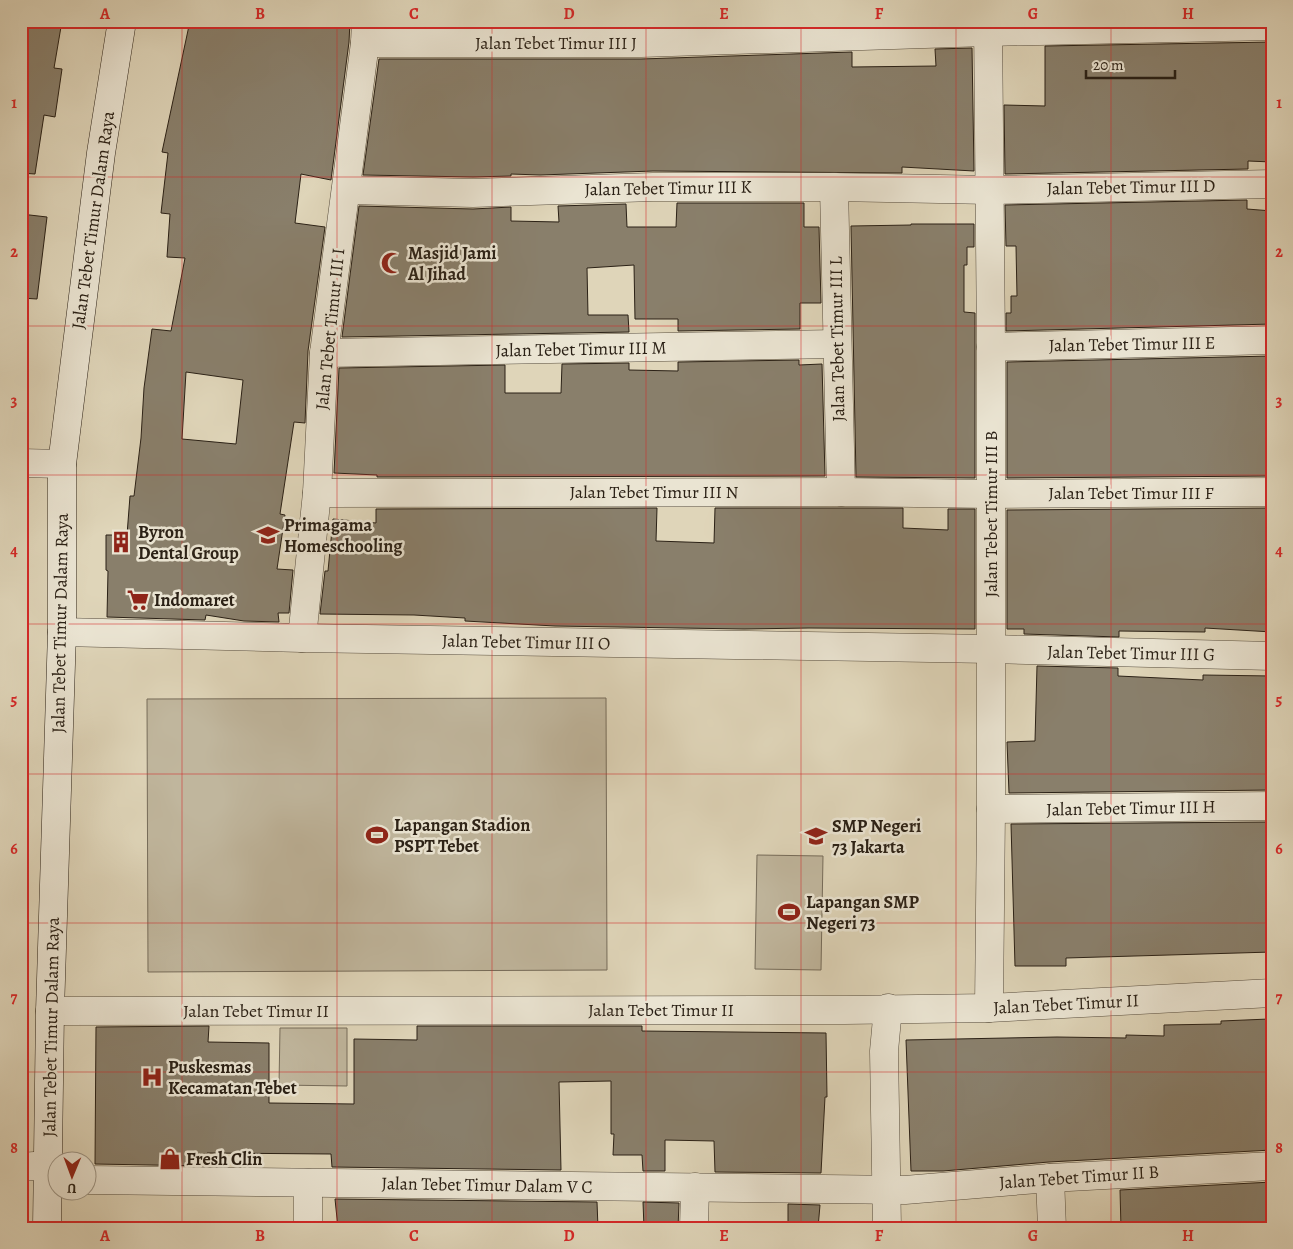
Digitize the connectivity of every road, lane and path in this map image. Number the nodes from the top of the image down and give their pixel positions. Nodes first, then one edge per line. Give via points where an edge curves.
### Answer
1 (122, 21) edge
2 (988, 26) edge
3 (1272, 26) edge
4 (366, 32) edge
5 (1272, 184) edge
6 (834, 187) junction
7 (346, 190) junction
8 (991, 190) junction
9 (1272, 340) edge
10 (837, 344) junction
11 (991, 347) junction
12 (324, 353) junction
13 (21, 462) edge
14 (62, 464) junction
15 (841, 492) junction
16 (1272, 492) edge
17 (317, 493) junction
18 (991, 494) junction
19 (62, 632) junction
20 (302, 638) junction
21 (991, 650) junction
22 (1272, 656) edge
23 (1272, 806) edge
24 (991, 809) junction
25 (1272, 993) edge
26 (888, 1008) junction
27 (989, 1008) junction
28 (50, 1011) junction
29 (1272, 1166) edge
30 (44, 1174) edge
31 (1050, 1178) junction
32 (98, 1180) edge
33 (308, 1183) junction
34 (695, 1187) junction
35 (887, 1190) junction
36 (47, 1228) edge
37 (308, 1228) edge
38 (694, 1228) edge
39 (887, 1228) edge
40 (1052, 1228) edge

1 - 14 street, Jalan Tebet Timur Dalam Raya via 101,153
2 - 3 street, Jalan Tebet Timur III J
2 - 4 street, Jalan Tebet Timur III J via 641,43
2 - 8 street, Jalan Tebet Timur III B
4 - 7 street, Jalan Tebet Timur III I
5 - 8 street, Jalan Tebet Timur III D
6 - 7 street, Jalan Tebet Timur III K via 653,187 473,193
6 - 8 street, Jalan Tebet Timur III K
6 - 10 street, Jalan Tebet Timur III L
7 - 12 street, Jalan Tebet Timur III I
8 - 11 street, Jalan Tebet Timur III B
9 - 11 street, Jalan Tebet Timur III E
10 - 12 street, Jalan Tebet Timur III M
10 - 15 street, Jalan Tebet Timur III L
11 - 18 street, Jalan Tebet Timur III B
12 - 17 street, Jalan Tebet Timur III I
13 - 14 street
14 - 19 street, Jalan Tebet Timur Dalam Raya
15 - 17 street, Jalan Tebet Timur III N
15 - 18 street, Jalan Tebet Timur III N
16 - 18 street, Jalan Tebet Timur III F
17 - 20 street, Jalan Tebet Timur III I
18 - 21 street, Jalan Tebet Timur III B
19 - 20 street, Jalan Tebet Timur III O
19 - 28 street, Jalan Tebet Timur Dalam Raya
20 - 21 street, Jalan Tebet Timur III O
21 - 22 street, Jalan Tebet Timur III G
21 - 24 street, Jalan Tebet Timur III B
23 - 24 street, Jalan Tebet Timur III H
24 - 27 street, Jalan Tebet Timur III B
25 - 27 street, Jalan Tebet Timur II
26 - 27 street, Jalan Tebet Timur II
26 - 28 street, Jalan Tebet Timur II
26 - 35 street via 884,1051
28 - 30 street, Jalan Tebet Timur Dalam Raya
29 - 31 street, Jalan Tebet Timur II B
30 - 36 street, Jalan Tebet Timur Dalam Raya
31 - 35 street, Jalan Tebet Timur II B
31 - 40 street
32 - 33 street, Jalan Tebet Timur Dalam V C
33 - 34 street, Jalan Tebet Timur Dalam V C
33 - 37 street
34 - 35 street, Jalan Tebet Timur Dalam V C
34 - 38 street
35 - 39 street

